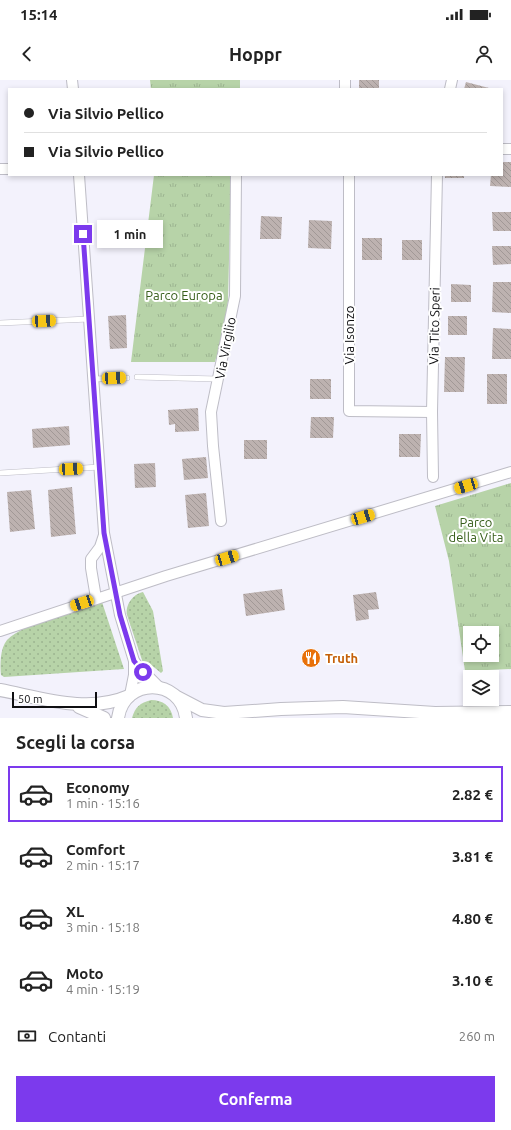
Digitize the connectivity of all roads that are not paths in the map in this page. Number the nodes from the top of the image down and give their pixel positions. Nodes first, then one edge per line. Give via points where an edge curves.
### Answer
1 (79, 176) edge
2 (236, 176) edge
3 (349, 176) edge
4 (437, 176) edge
5 (89, 319) junction
6 (0, 324) edge
7 (127, 378) dead end
8 (137, 378) dead end
9 (219, 379) junction
10 (93, 380) junction
11 (432, 412) junction
12 (100, 467) junction
13 (511, 472) edge
14 (0, 473) edge
15 (433, 477) dead end
16 (221, 521) dead end
17 (104, 533) junction
18 (116, 592) junction
19 (96, 598) junction
20 (0, 631) edge
21 (134, 661) junction
22 (160, 688) junction
23 (0, 690) edge
24 (130, 695) junction
25 (176, 697) junction
26 (70, 704) junction
27 (511, 712) edge
28 (236, 713) junction
29 (104, 718) edge
30 (118, 718) edge
31 (186, 718) edge
32 (220, 718) edge

1 - 5 street
2 - 9 street, Via Virgilio via 235,296
3 - 11 street, Via Isonzo via 349,411
4 - 11 street, Via Tito Speri
5 - 6 lane
5 - 10 street
7 - 10 lane
8 - 9 lane
9 - 16 street, Via Virgilio via 212,424
10 - 12 street
11 - 15 street, Via Tito Speri
12 - 14 lane
12 - 17 street
13 - 18 street
17 - 18 street
17 - 19 street via 100,547 91,560
18 - 19 street
18 - 21 street
19 - 20 street
21 - 22 street
21 - 24 street
22 - 24 street via 144,688
22 - 25 street
23 - 26 street
24 - 26 street via 105,703
24 - 30 street via 122,705
25 - 28 street via 202,710
25 - 31 street via 183,707
26 - 29 street
27 - 28 street via 435,713 342,707
28 - 32 street

